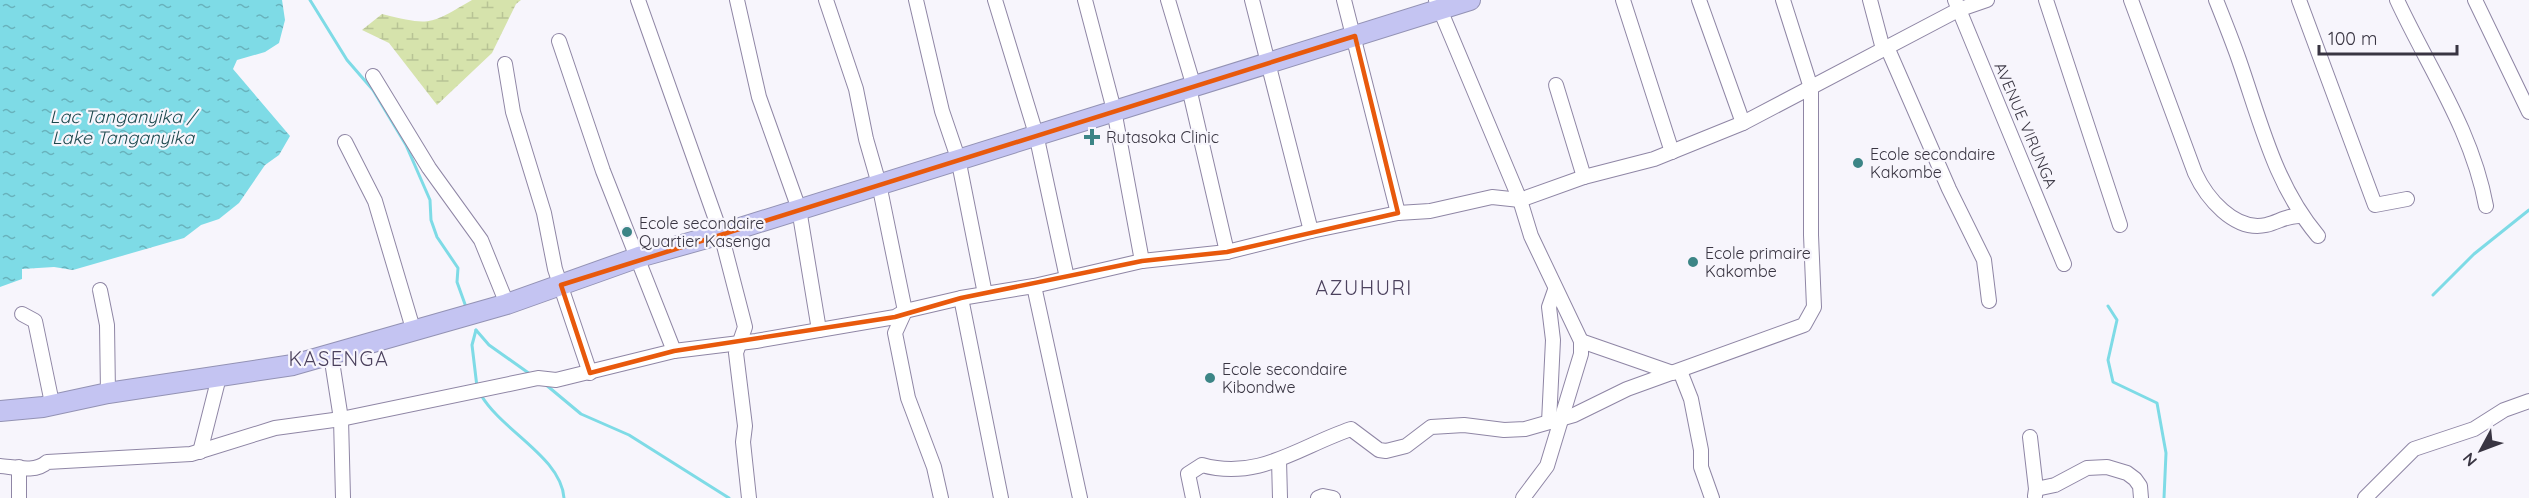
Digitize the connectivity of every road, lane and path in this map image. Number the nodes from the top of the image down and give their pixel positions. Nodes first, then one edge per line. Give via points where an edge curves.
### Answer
1 (638, 0) edge
2 (737, 0) edge
3 (826, 0) edge
4 (916, 0) edge
5 (995, 0) edge
6 (1085, 0) edge
7 (1168, 0) edge
8 (1252, 0) edge
9 (1344, 0) edge
10 (1470, 0) edge
11 (1623, 0) edge
12 (1699, 0) edge
13 (1783, 0) edge
14 (1870, 0) edge
15 (1987, 0) edge
16 (2046, 0) edge
17 (2132, 0) edge
18 (2216, 0) edge
19 (2299, 0) edge
20 (2397, 0) edge
21 (2475, 0) edge
22 (1438, 5) edge
23 (1957, 5) edge
24 (1355, 36) junction
25 (559, 41) dead end
26 (1885, 48) junction
27 (1270, 63) junction
28 (505, 64) dead end
29 (373, 76) dead end
30 (1556, 85) dead end
31 (1191, 87) junction
32 (1811, 88) junction
33 (1114, 110) junction
34 (2529, 111) edge
35 (1743, 123) junction
36 (1036, 134) junction
37 (345, 142) dead end
38 (1672, 152) junction
39 (958, 158) junction
40 (1584, 177) junction
41 (879, 184) junction
42 (2407, 199) dead end
43 (1520, 200) junction
44 (2486, 206) dead end
45 (799, 209) junction
46 (1398, 213) junction
47 (2301, 216) junction
48 (2120, 225) dead end
49 (1311, 231) junction
50 (721, 234) junction
51 (2318, 236) dead end
52 (1227, 252) junction
53 (639, 257) junction
54 (1142, 261) junction
55 (2064, 264) dead end
56 (1067, 278) junction
57 (561, 285) junction
58 (1034, 286) junction
59 (100, 290) dead end
60 (1555, 290) junction
61 (985, 294) junction
62 (961, 298) junction
63 (1989, 300) dead end
64 (507, 304) junction
65 (905, 311) junction
66 (22, 314) dead end
67 (819, 330) junction
68 (414, 332) junction
69 (1581, 340) junction
70 (741, 342) junction
71 (674, 351) junction
72 (331, 355) junction
73 (1676, 372) junction
74 (590, 373) junction
75 (219, 377) junction
76 (108, 393) junction
77 (2529, 401) edge
78 (52, 403) junction
79 (0, 411) edge
80 (341, 419) junction
81 (1555, 421) junction
82 (2030, 437) dead end
83 (200, 452) junction
84 (1279, 460) junction
85 (0, 466) edge
86 (19, 467) junction
87 (2035, 493) edge
88 (750, 497) edge
89 (19, 498) edge
90 (343, 498) edge
91 (942, 498) edge
92 (1001, 498) edge
93 (1080, 498) edge
94 (1192, 498) edge
95 (1280, 498) edge
96 (1318, 498) edge
97 (1333, 498) edge
98 (1523, 498) edge
99 (1712, 498) edge
100 (2141, 498) edge
101 (2365, 498) edge

1 - 50 street
2 - 45 street via 759,96
3 - 41 street via 856,89
4 - 39 street via 942,111
5 - 36 street
6 - 33 street
7 - 31 street
8 - 27 street
9 - 24 street
10 - 22 highway
11 - 38 street
12 - 35 street
13 - 32 street
14 - 26 street
15 - 23 street
16 - 48 street
17 - 47 street via 2194,173 2207,196 2224,213 2250,224 2265,225 2286,216
18 - 47 street via 2267,147
19 - 42 street via 2375,205
20 - 44 street via 2463,128 2476,160
21 - 34 street
22 - 24 highway
22 - 43 street
23 - 26 street
23 - 55 street, AVENUE VIRUNGA
24 - 27 highway
24 - 46 street via 1357,60
25 - 53 street via 603,171
26 - 32 street
26 - 63 street via 1984,260
27 - 31 highway
27 - 49 street
28 - 57 street via 513,112 542,204
29 - 64 street via 429,168 481,240
30 - 40 street
31 - 33 highway
31 - 52 street
32 - 35 street
32 - 73 street via 1814,307 1804,325
33 - 36 highway
33 - 54 street
35 - 38 street
36 - 39 highway
36 - 56 street
37 - 68 street via 375,201
38 - 40 street
39 - 41 highway
39 - 61 street
40 - 43 street
41 - 45 highway
41 - 65 street
43 - 46 street via 1500,196 1430,211
43 - 60 street
45 - 50 highway
45 - 67 street
46 - 49 street
47 - 51 street
49 - 52 street
50 - 53 highway
50 - 70 street via 745,327
52 - 54 street
53 - 57 highway
53 - 71 street
54 - 56 street
56 - 58 street
57 - 64 highway
57 - 74 street
58 - 61 street
58 - 93 street
59 - 76 street via 107,326
60 - 69 street
60 - 81 street via 1549,308
61 - 62 street
62 - 65 street
62 - 92 street
64 - 68 highway
65 - 67 street via 895,317
65 - 91 street via 895,333 908,398
66 - 78 street via 35,321
67 - 70 street
68 - 72 highway
69 - 73 street
69 - 81 street via 1581,354
70 - 71 street
70 - 88 street via 736,353
71 - 74 street
72 - 75 highway
72 - 80 street
73 - 81 street
73 - 99 street via 1691,399 1701,467
74 - 80 street via 556,380 538,378
75 - 76 highway
75 - 83 street
76 - 78 highway
77 - 101 street via 2504,410 2474,429 2414,449
78 - 79 highway
80 - 83 street via 275,428
80 - 90 street
81 - 84 street via 1525,429 1431,427 1406,446 1386,451 1351,429
81 - 98 street via 1547,466
82 - 87 street
83 - 86 street
84 - 94 street via 1246,469 1202,465 1188,474
84 - 95 street
85 - 86 street
86 - 89 street
87 - 100 street via 2087,468 2107,467 2135,479
96 - 97 street

